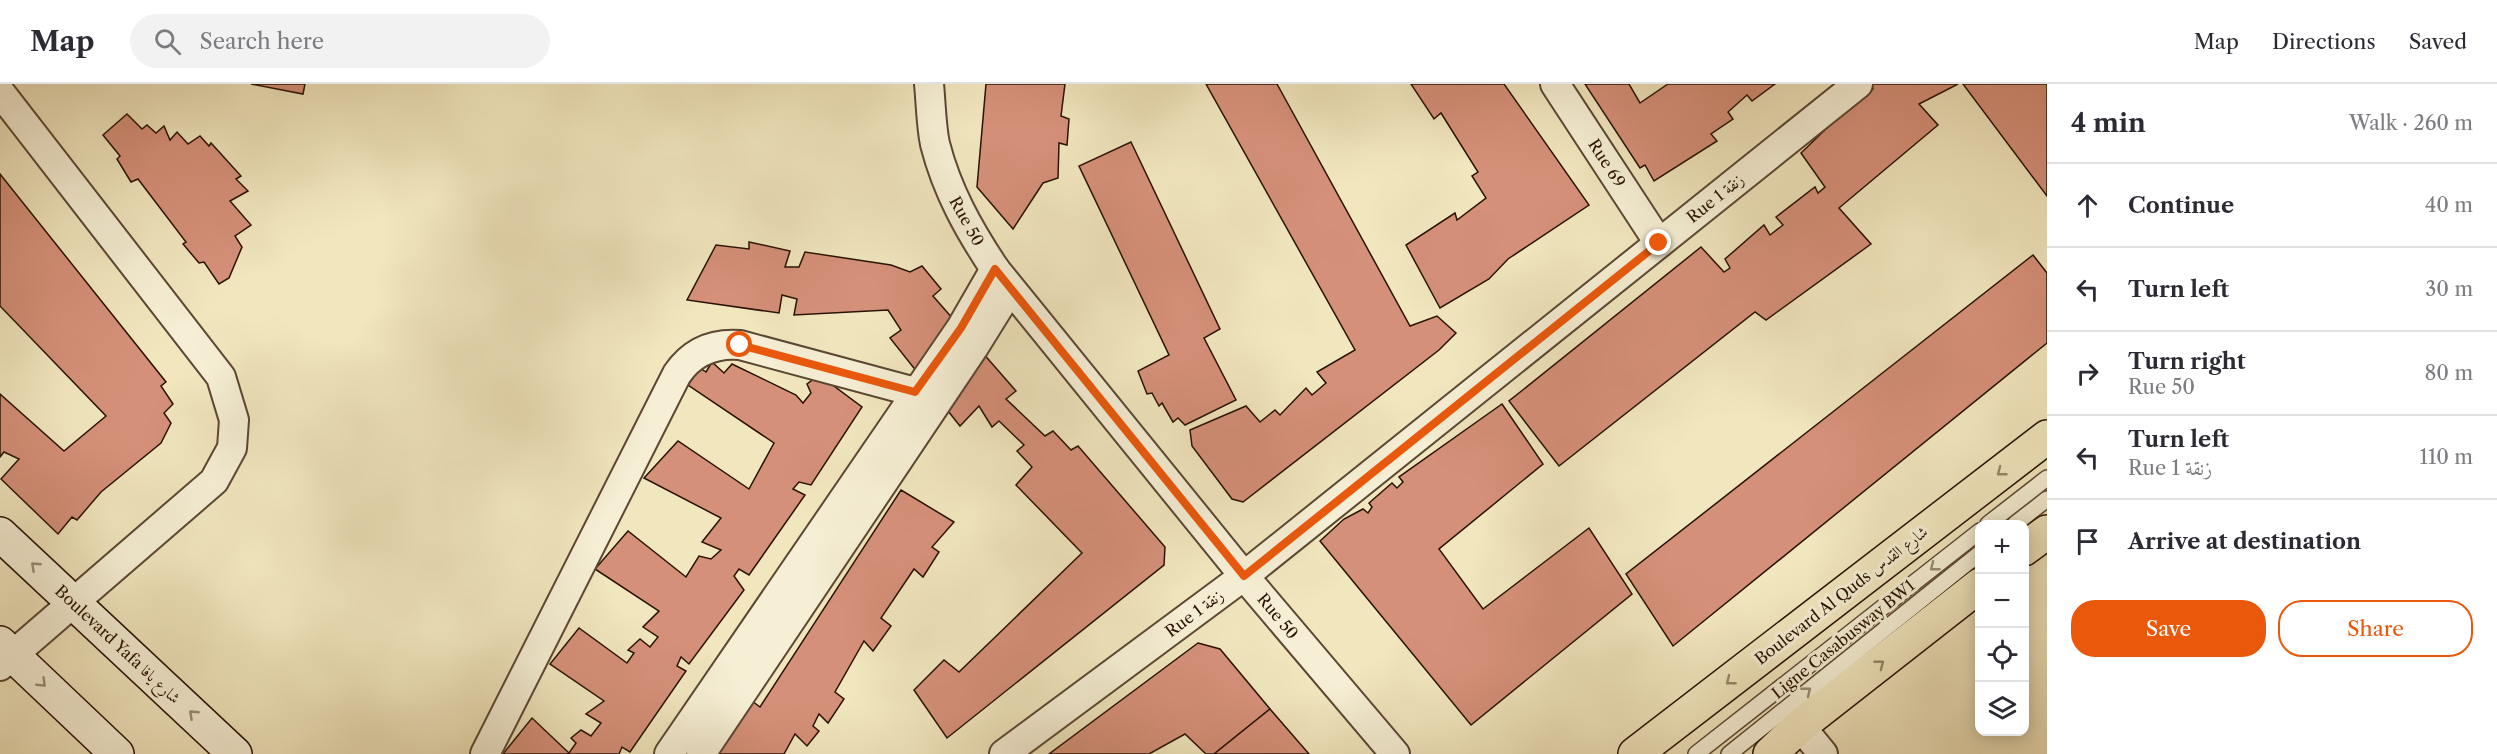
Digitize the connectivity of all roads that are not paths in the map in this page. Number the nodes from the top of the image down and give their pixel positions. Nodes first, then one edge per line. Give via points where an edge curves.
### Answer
1 (928, 84) edge
2 (1555, 84) edge
3 (1858, 84) edge
4 (0, 92) edge
5 (1659, 243) junction
6 (1003, 279) junction
7 (915, 392) junction
8 (2047, 437) edge
9 (2047, 478) edge
10 (2047, 499) edge
11 (1994, 520) edge
12 (2021, 520) edge
13 (2047, 531) edge
14 (0, 534) edge
15 (1975, 535) edge
16 (2029, 546) edge
17 (1975, 557) edge
18 (1244, 576) junction
19 (1975, 589) edge
20 (74, 603) junction
21 (4, 654) edge
22 (1800, 726) junction
23 (117, 754) edge
24 (235, 754) edge
25 (485, 754) edge
26 (669, 754) edge
27 (701, 754) edge
28 (1004, 754) edge
29 (1395, 754) edge
30 (1635, 754) edge
31 (1696, 754) edge
32 (1729, 754) edge
33 (1770, 754) edge
34 (1823, 754) edge

1 - 6 street, Rue 50 via 935,142 947,184 966,224
2 - 5 street, Rue 69
3 - 5 street, Rue 1 زنقة
4 - 20 street via 221,377 234,420 232,448 214,481
5 - 18 street, Rue 1 زنقة
6 - 7 street via 961,328
6 - 18 street, Rue 50
6 - 27 street via 961,367
7 - 25 street via 740,345 715,346 693,356 677,374
7 - 26 street
8 -> 30 main road, Boulevard Al Quds شارع القدس
9 - 11 lane
10 - 12 lane
13 - 16 main road
20 -> 14 street, Boulevard Yafa شارع يافا
15 -> 31 lane, Ligne Casabusway BW1
32 -> 17 lane, Ligne Casabusway BW1
18 - 28 street, Rue 1 زنقة
18 - 29 street, Rue 50
22 -> 19 main road
20 - 21 street
24 -> 20 street, Boulevard Yafa شارع يافا
21 -> 23 street
22 - 33 main road
22 - 34 street

